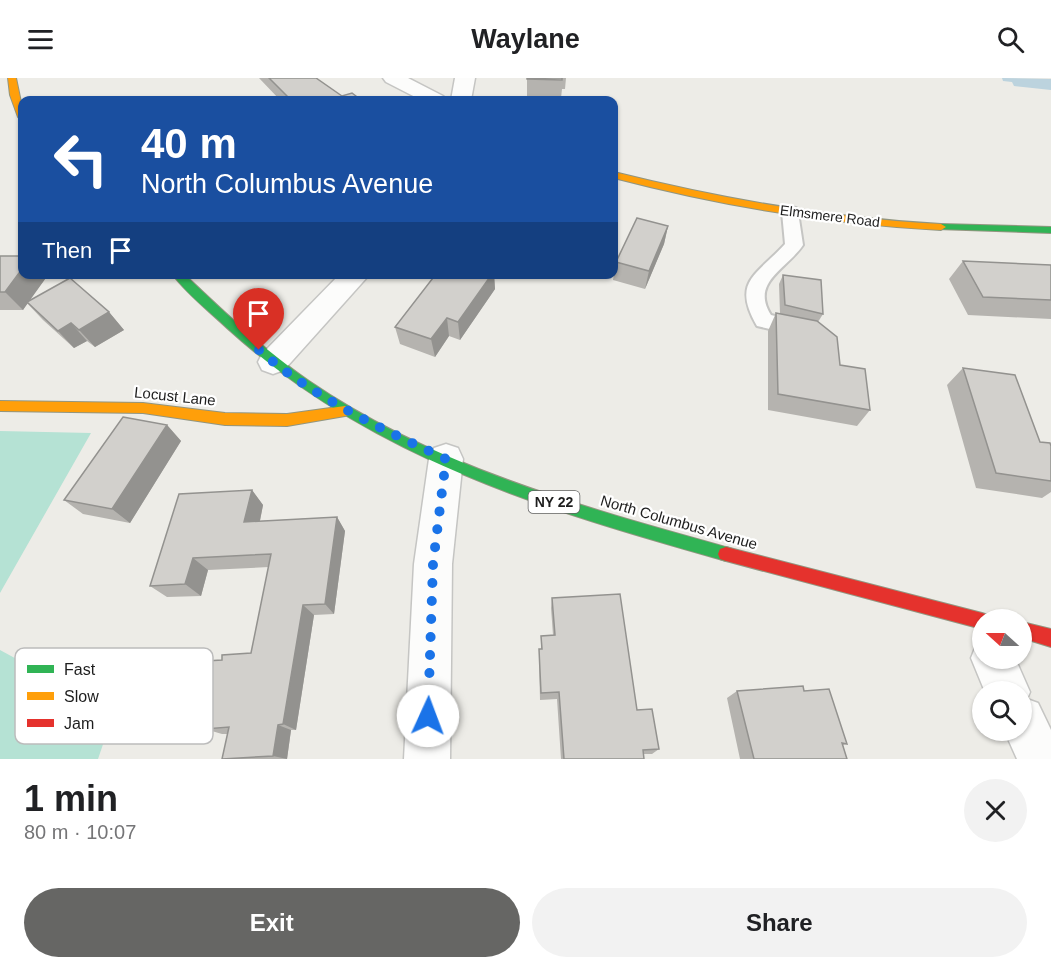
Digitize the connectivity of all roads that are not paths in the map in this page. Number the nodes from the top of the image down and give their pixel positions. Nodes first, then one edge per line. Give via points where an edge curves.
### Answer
1 (393, 78) edge
2 (465, 78) edge
3 (9, 90) edge
4 (428, 96) edge
5 (463, 96) edge
6 (18, 109) edge
7 (618, 176) edge
8 (790, 212) junction
9 (1051, 230) edge
10 (182, 279) edge
11 (352, 279) edge
12 (821, 332) edge
13 (273, 362) junction
14 (0, 406) edge
15 (345, 411) junction
16 (446, 459) junction
17 (972, 624) edge
18 (1032, 633) edge
19 (1051, 638) edge
20 (1032, 740) edge
21 (427, 759) edge
22 (1041, 759) edge

1 - 4 street
2 - 5 street
3 - 6 main road
7 - 8 main road, Elmsmere Road via 698,196
8 - 9 main road, Elmsmere Road via 916,226
8 - 12 lane via 794,245 762,276 753,300 764,321
10 - 13 main road, North Columbus Avenue / NY 22
11 - 13 street
13 - 15 main road, North Columbus Avenue / NY 22
14 - 15 main road, Locust Lane via 144,408 225,418 287,420
15 - 16 main road, North Columbus Avenue / NY 22
16 - 17 main road, North Columbus Avenue / NY 22 via 526,493 621,524
16 - 21 street via 433,564
18 - 19 main road
20 - 22 street

